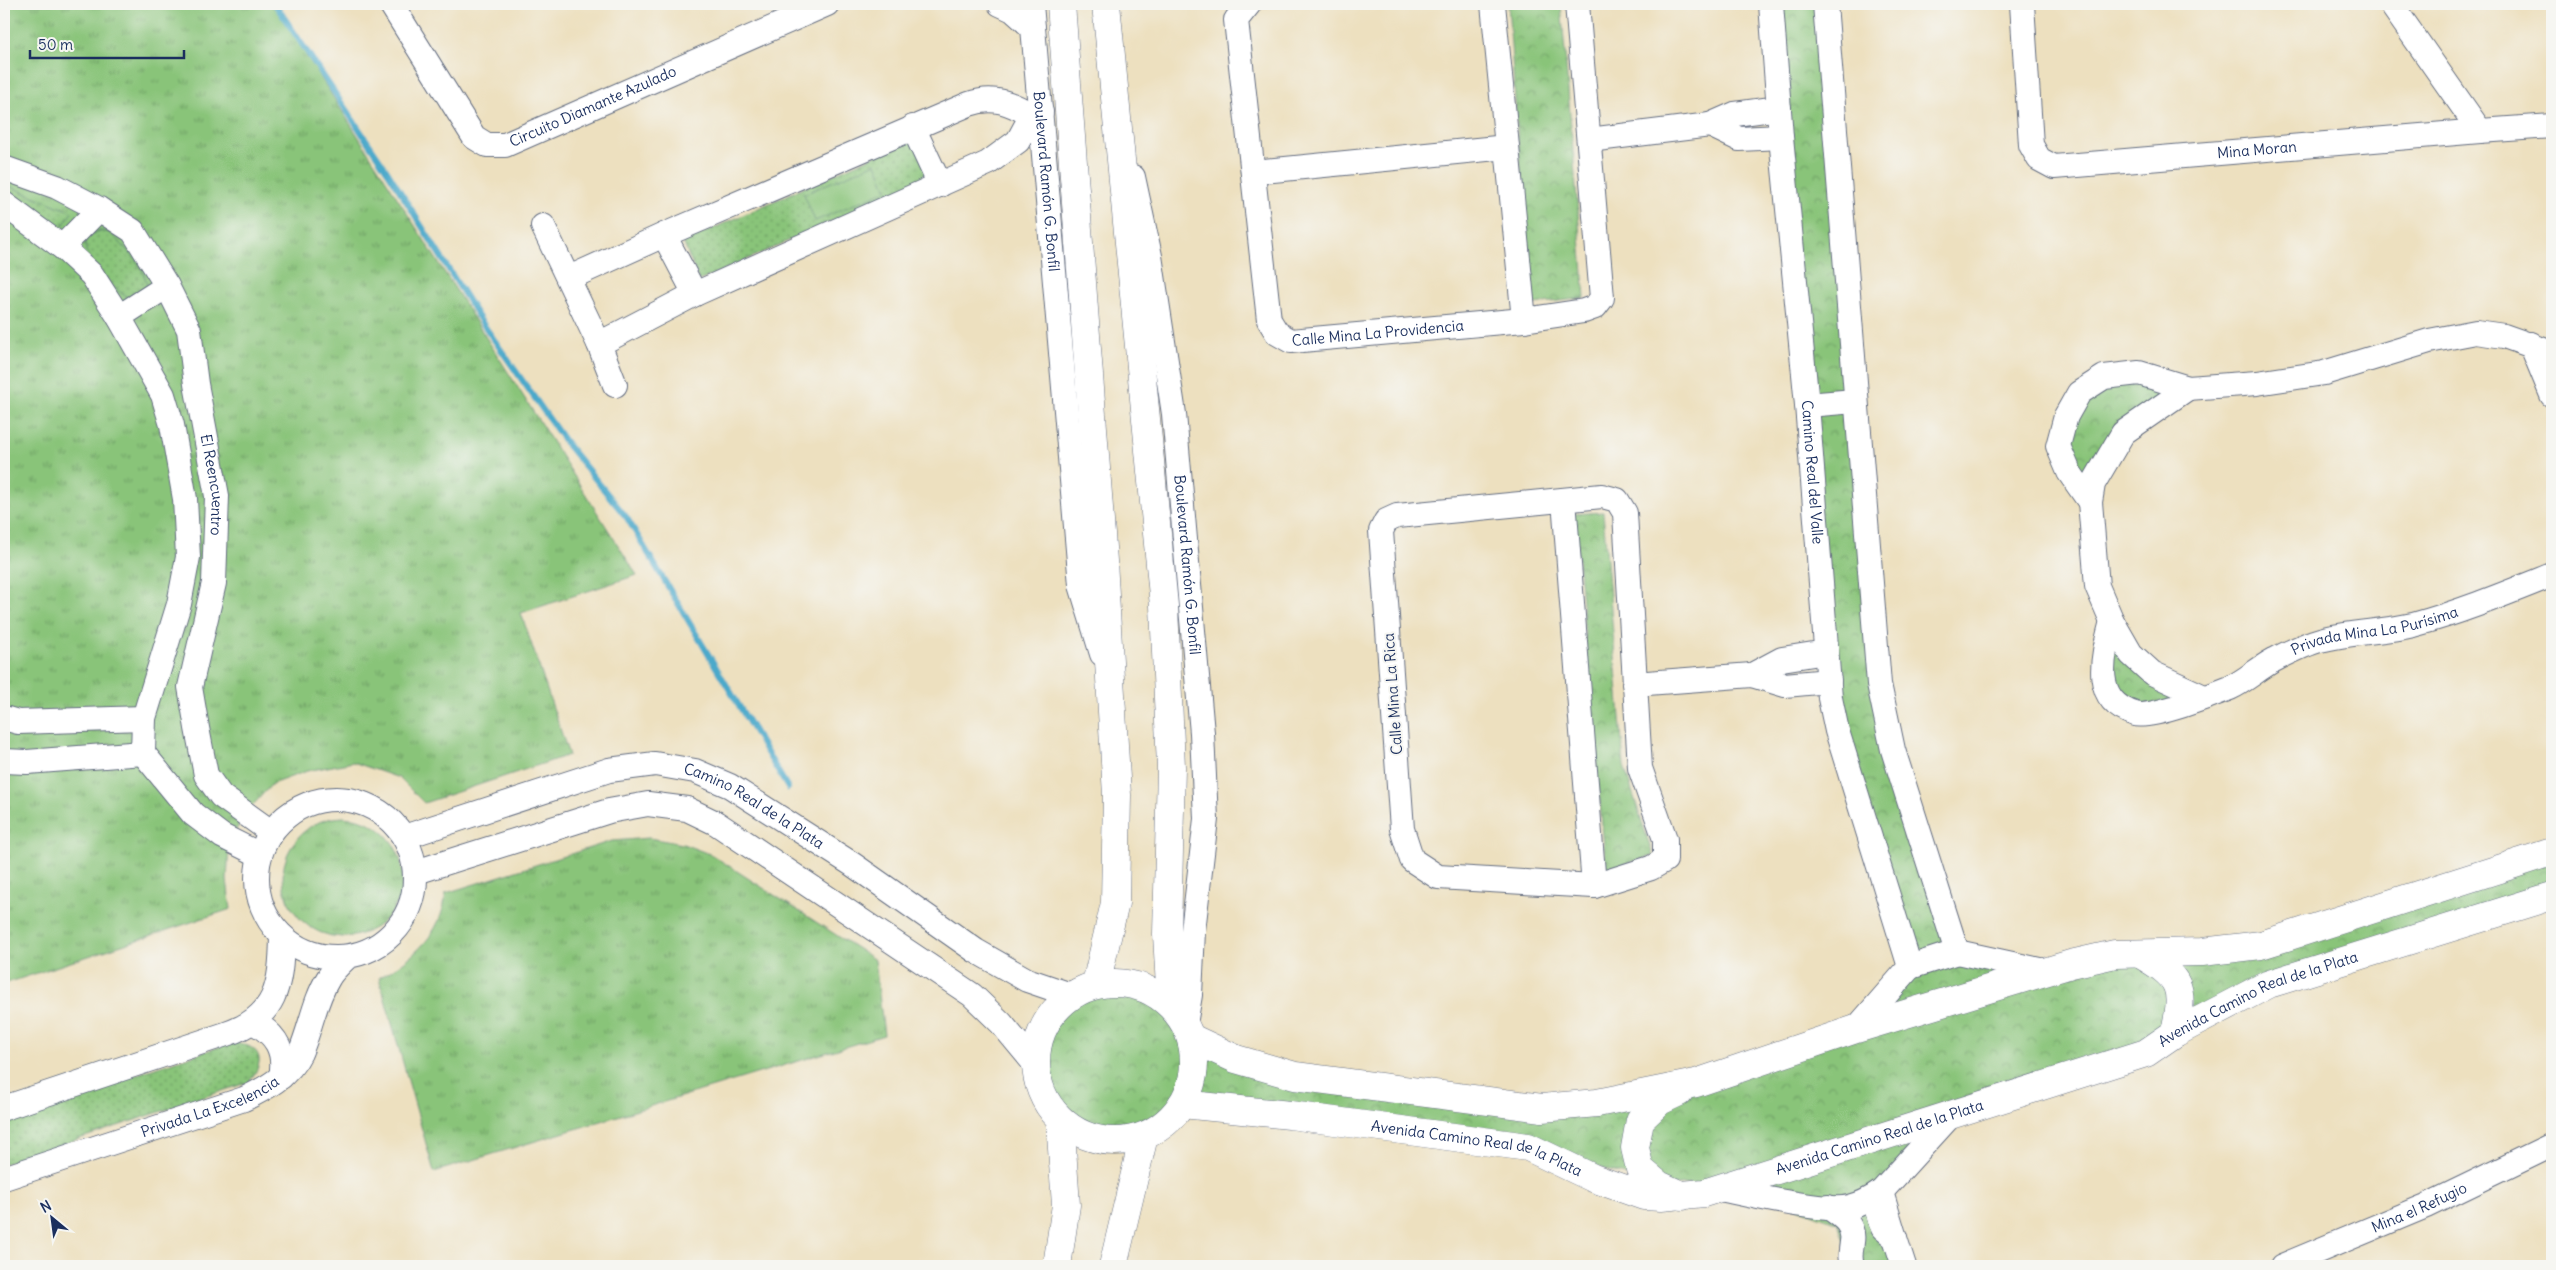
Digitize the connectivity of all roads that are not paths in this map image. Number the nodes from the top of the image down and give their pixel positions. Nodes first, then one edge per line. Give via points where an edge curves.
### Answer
1 (827, 4) edge
2 (1000, 4) edge
3 (1031, 4) edge
4 (1061, 4) edge
5 (1106, 4) edge
6 (1249, 4) edge
7 (1493, 4) edge
8 (1578, 4) edge
9 (1771, 4) edge
10 (1825, 4) edge
11 (2022, 4) edge
12 (2392, 4) edge
13 (401, 6) edge
14 (1033, 28) junction
15 (1779, 108) junction
16 (1118, 111) junction
17 (1036, 114) junction
18 (1710, 125) junction
19 (2552, 126) edge
20 (913, 127) junction
21 (2480, 130) junction
22 (1781, 137) junction
23 (1589, 140) junction
24 (1507, 147) junction
25 (4, 168) edge
26 (1254, 172) junction
27 (940, 185) junction
28 (4, 204) edge
29 (99, 209) junction
30 (543, 226) dead end
31 (664, 235) junction
32 (62, 247) junction
33 (569, 278) junction
34 (167, 286) junction
35 (695, 294) junction
36 (119, 317) junction
37 (1524, 320) junction
38 (599, 344) junction
39 (2531, 344) junction
40 (2552, 352) edge
41 (614, 385) dead end
42 (2188, 388) junction
43 (2552, 395) edge
44 (1855, 401) junction
45 (1807, 405) junction
46 (1564, 500) junction
47 (2090, 502) junction
48 (2552, 575) edge
49 (2112, 621) junction
50 (1826, 652) junction
51 (1752, 675) junction
52 (1829, 681) junction
53 (154, 682) junction
54 (1112, 683) junction
55 (1634, 684) junction
56 (190, 687) junction
57 (2204, 697) junction
58 (4, 718) edge
59 (144, 718) junction
60 (144, 753) junction
61 (15, 762) edge
62 (206, 775) junction
63 (4, 777) edge
64 (173, 791) junction
65 (271, 832) junction
66 (404, 837) junction
67 (2552, 852) edge
68 (260, 855) junction
69 (416, 872) junction
70 (1594, 886) junction
71 (2552, 896) edge
72 (282, 937) junction
73 (1956, 947) junction
74 (2140, 954) junction
75 (347, 957) junction
76 (1908, 962) junction
77 (2044, 971) junction
78 (1096, 984) junction
79 (1072, 995) junction
80 (253, 1022) junction
81 (1182, 1022) junction
82 (1856, 1030) junction
83 (2175, 1033) junction
84 (1034, 1064) junction
85 (281, 1077) junction
86 (1696, 1083) junction
87 (1182, 1104) junction
88 (4, 1108) edge
89 (1951, 1115) junction
90 (1060, 1120) junction
91 (1144, 1136) junction
92 (2552, 1145) edge
93 (4, 1178) edge
94 (1720, 1189) junction
95 (1881, 1192) junction
96 (1683, 1196) junction
97 (1828, 1207) junction
98 (1850, 1261) edge
99 (1057, 1266) edge
100 (1113, 1266) edge
101 (1904, 1266) edge
102 (2282, 1266) edge

1 - 13 street, Circuito Diamante Azulado via 505,145 487,145 474,137
2 - 14 street via 1013,10
3 - 14 street, Boulevard Ramón G. Bonfil
4 - 54 main road, Boulevard Ramón G. Bonfil
5 - 16 main road, Boulevard Ramón G. Bonfil
6 - 26 street, Calle Mina La Providencia via 1236,20
7 - 24 street
8 - 23 street, Calle Mina La Providencia
9 - 15 street, Camino Real del Valle
10 - 44 street
11 - 21 street, Mina Moran via 2031,145 2039,159 2054,168
12 - 21 street
14 - 17 street, Boulevard Ramón G. Bonfil
15 - 18 street via 1735,114
15 - 22 street, Camino Real del Valle
16 - 81 main road, Boulevard Ramón G. Bonfil via 1164,606 1171,767 1167,934
16 - 81 street, Boulevard Ramón G. Bonfil via 1150,256 1174,414 1202,733 1206,819 1193,931 1190,995
17 - 20 street via 1007,101 981,100
17 - 27 street via 1024,133 1004,153
17 - 54 street, Boulevard Ramón G. Bonfil via 1081,585
18 - 22 street via 1739,139
18 - 23 street
19 - 21 street, Mina Moran
20 - 27 street
20 - 31 street
22 - 45 street, Camino Real del Valle
23 - 37 street, Calle Mina La Providencia via 1602,298 1595,307 1584,311
24 - 26 street
24 - 37 street
25 - 29 street, El Reencuentro via 58,188
26 - 37 street, Calle Mina La Providencia via 1269,320 1278,333 1291,341
27 - 35 street
28 - 32 street, El Reencuentro
29 - 32 street
29 - 34 street, El Reencuentro via 133,231
30 - 33 street
31 - 33 street
31 - 35 street
32 - 36 street, El Reencuentro via 92,274
33 - 38 street
34 - 36 street
34 - 56 street, El Reencuentro via 189,330 217,496 214,583
35 - 38 street
36 - 53 street, El Reencuentro via 163,395 172,425 185,499 188,557 179,604
38 - 41 street
39 - 40 street
39 - 42 street via 2476,332 2429,342 2324,373 2257,383
39 - 43 street
42 - 47 street via 2123,433 2093,484
42 - 47 street via 2139,373 2104,377 2079,393 2066,416 2058,446 2069,472
44 - 45 street
44 - 73 street via 1879,684 1893,750
45 - 50 street, Camino Real del Valle
46 - 55 street, Calle Mina La Rica via 1602,496 1617,500 1625,513
46 - 70 street
46 - 70 street, Calle Mina La Rica via 1397,516 1386,521 1381,531 1402,829 1412,860 1438,877
47 - 49 street via 2097,586
48 - 57 street, Privada Mina La Purísima via 2412,625 2319,641 2274,660 2230,688
49 - 57 street via 2131,654 2152,673
49 - 57 street, Privada Mina La Purísima via 2102,660 2103,679 2118,707 2138,715 2162,712
50 - 51 street via 1782,659
50 - 52 street, Camino Real del Valle
51 - 52 street via 1785,685
51 - 55 street
52 - 76 street, Camino Real del Valle via 1837,731
53 - 56 street
53 - 59 street, El Reencuentro
54 - 78 main road, Boulevard Ramón G. Bonfil via 1117,795 1115,903
55 - 70 street, Calle Mina La Rica via 1640,768 1664,839 1665,860 1651,868
56 - 62 street, El Reencuentro
58 - 59 street via 18,722
59 - 60 street, El Reencuentro
60 - 61 street
60 - 64 street
61 - 63 street
62 - 64 street
62 - 65 street, El Reencuentro via 221,796
64 - 68 street via 193,814 222,836
65 - 66 street via 296,808 320,800 344,798 368,805 389,818
65 - 68 street
66 - 69 street
66 - 79 street, Camino Real de la Plata via 609,770 655,764 695,771 738,791 852,864 976,951 1027,980
67 - 74 main road via 2261,945 2202,952
68 - 72 street via 256,882 263,912
69 - 75 street via 414,896 390,937 370,950
69 - 84 street, Camino Real de la Plata via 609,811 648,804 687,809 716,823 972,995 1001,1023
71 - 83 main road, Avenida Camino Real de la Plata via 2269,984
72 - 75 street via 312,954
72 - 80 street via 276,992 268,1007
73 - 76 street
73 - 77 street
74 - 77 main road via 2115,954
74 - 83 main road via 2165,968 2175,980 2181,999
75 - 85 street, Privada La Excelencia via 329,976 315,1004 299,1054
76 - 82 street
77 - 82 main road
78 - 79 main road
78 - 81 main road via 1123,982 1149,990
79 - 84 main road via 1051,1013 1039,1037
80 - 85 street via 270,1033 281,1050 284,1063
80 - 88 street via 226,1034
81 - 86 main road via 1236,1059 1295,1076 1542,1108 1597,1102
81 - 87 main road via 1194,1054 1192,1080
82 - 86 main road
83 - 89 main road, Avenida Camino Real de la Plata via 2146,1053
84 - 90 main road via 1039,1089
85 - 93 street, Privada La Excelencia via 244,1099
86 - 96 main road via 1660,1102 1640,1120 1635,1148 1640,1168 1659,1185
87 - 91 main road via 1166,1123
87 - 96 main road, Avenida Camino Real de la Plata via 1528,1147 1593,1178 1644,1196
89 - 94 main road, Avenida Camino Real de la Plata
89 - 95 street
90 - 91 main road via 1093,1138 1119,1141
90 - 99 main road via 1066,1205
91 - 100 main road
92 - 102 street, Mina el Refugio via 2426,1206
94 - 96 main road, Avenida Camino Real de la Plata
94 - 97 street
95 - 97 street via 1848,1208
95 - 101 street
97 - 98 street via 1838,1223

